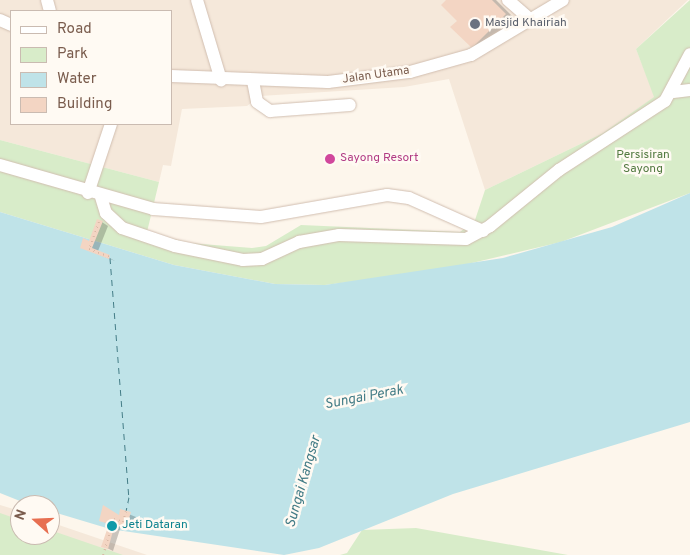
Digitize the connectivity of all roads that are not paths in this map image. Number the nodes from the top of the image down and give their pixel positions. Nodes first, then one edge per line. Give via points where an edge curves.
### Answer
1 (197, 0) edge
2 (508, 0) edge
3 (563, 0) edge
4 (532, 21) junction
5 (690, 54) edge
6 (172, 76) edge
7 (221, 80) junction
8 (253, 81) junction
9 (690, 90) edge
10 (673, 92) junction
11 (350, 105) dead end
12 (111, 125) edge
13 (0, 165) edge
14 (88, 193) junction
15 (101, 197) junction
16 (484, 231) junction

1 - 7 street
2 - 4 street
3 - 4 street, Jalan Utama
4 - 8 street, Jalan Utama via 471,55 410,72 328,82
5 - 10 street
6 - 7 street, Jalan Utama
7 - 8 street, Jalan Utama
8 - 11 street via 257,102 270,111
9 - 10 street
10 - 16 street via 650,114 526,193
12 - 14 street
13 - 14 street
14 - 15 street
15 - 16 street via 153,209 261,217 386,195 409,198
15 - 16 street via 106,213 122,228 175,246 243,260 262,259 299,242 339,235 466,239

